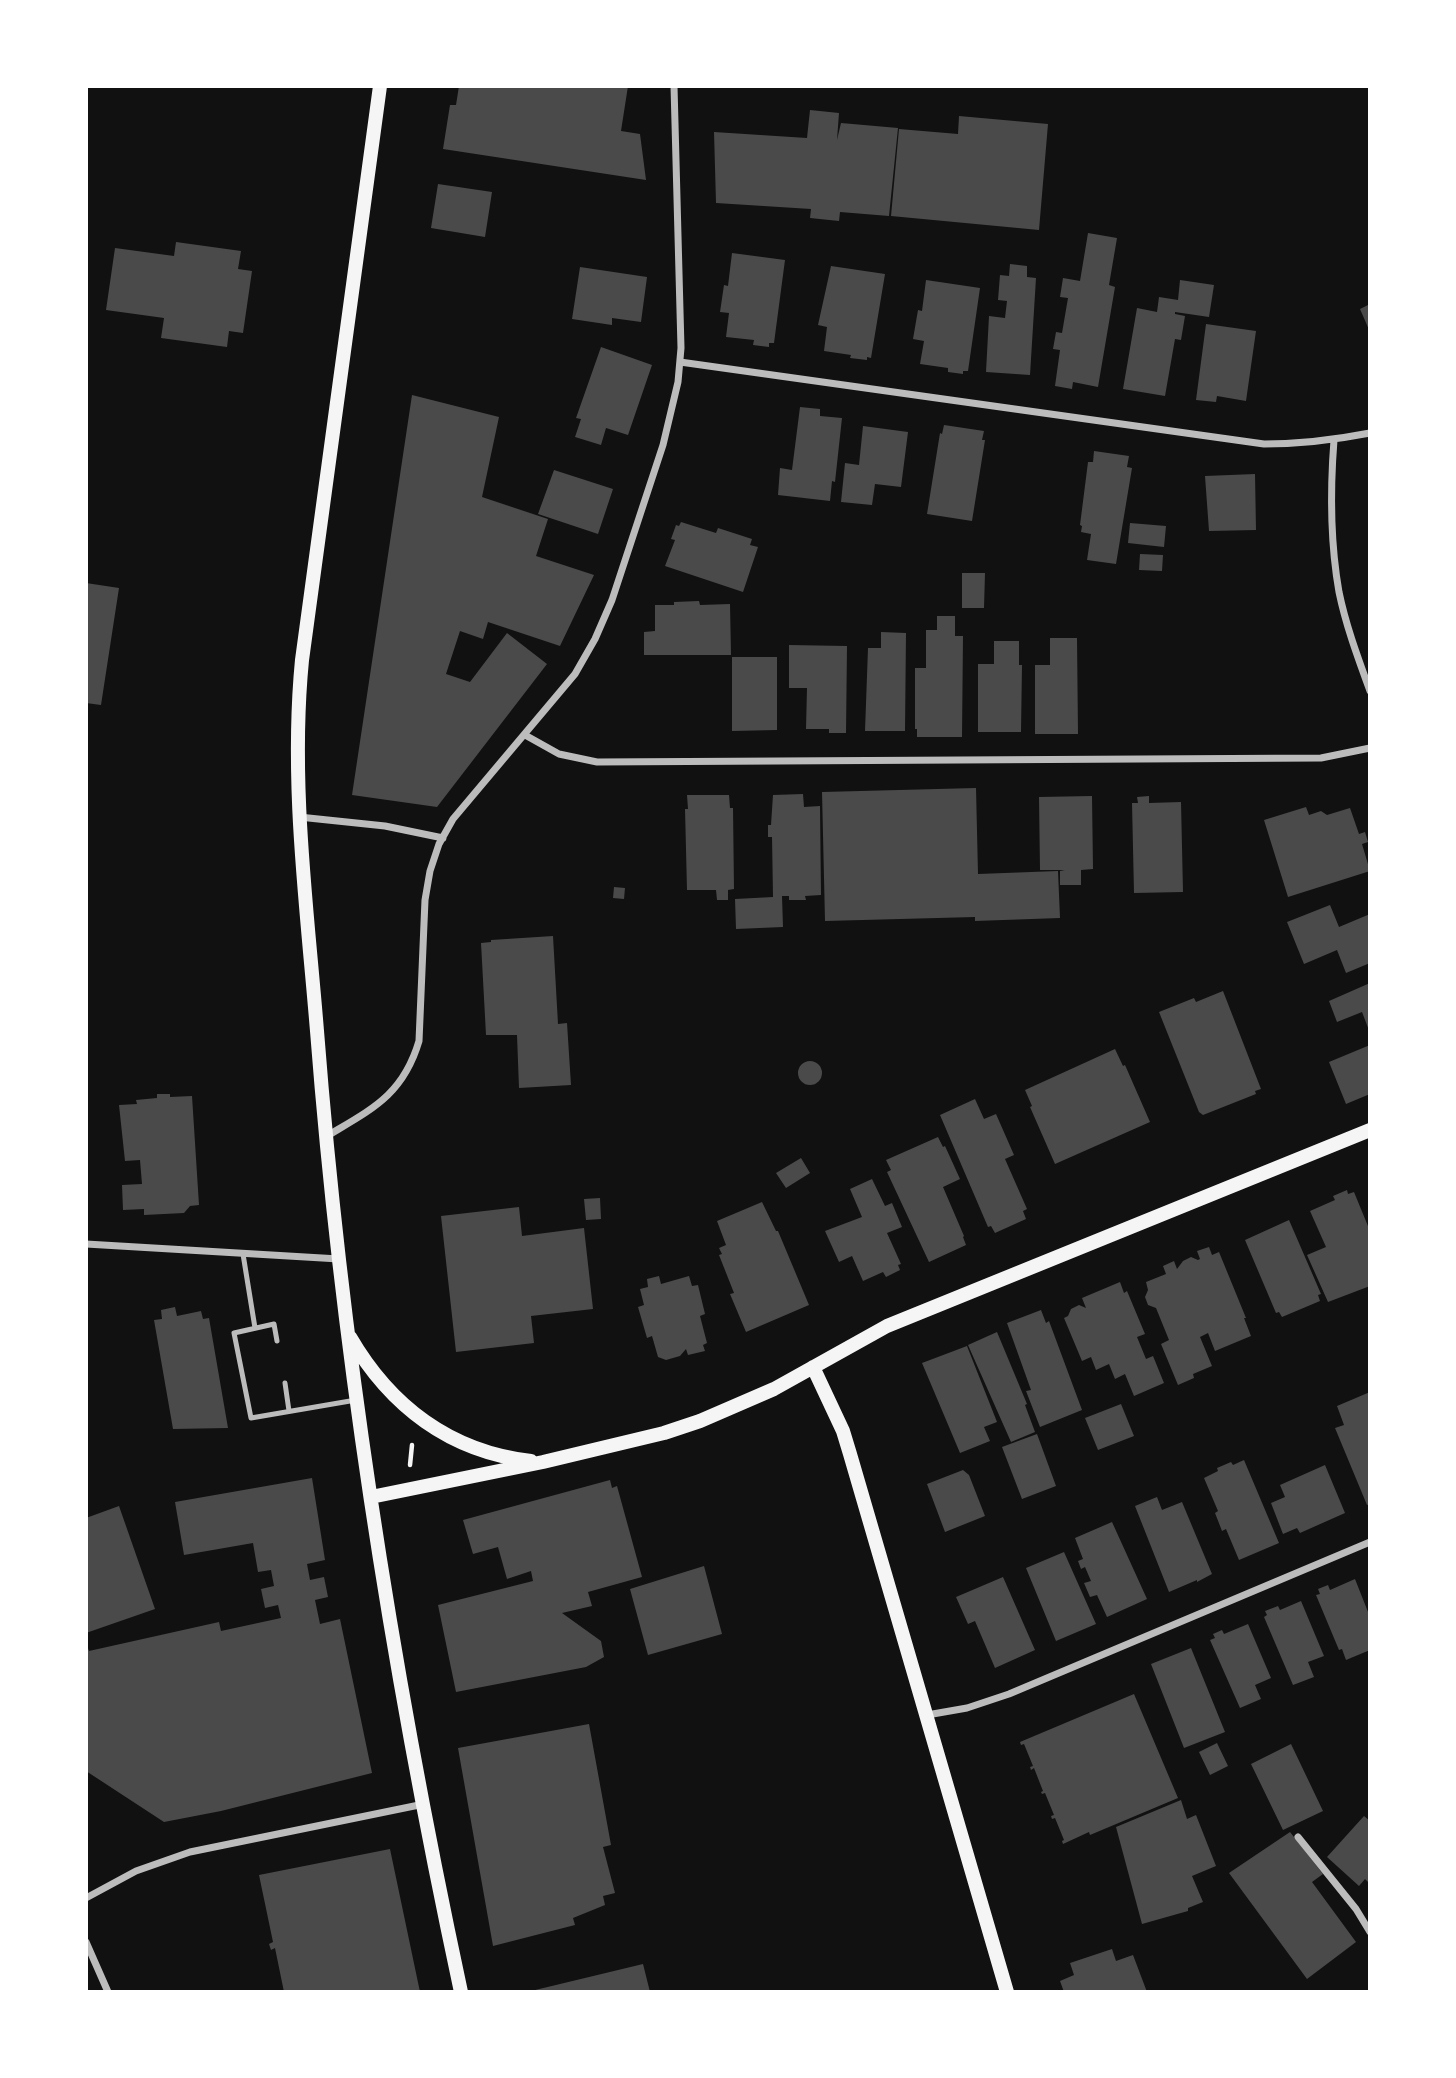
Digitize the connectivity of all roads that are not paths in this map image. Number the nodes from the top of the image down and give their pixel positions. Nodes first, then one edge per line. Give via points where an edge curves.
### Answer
1 (380, 86) edge
2 (674, 86) edge
3 (680, 362) junction
4 (1370, 433) edge
5 (1334, 440) junction
6 (1370, 691) edge
7 (525, 735) junction
8 (1370, 748) edge
9 (299, 817) junction
10 (443, 838) junction
11 (1370, 1130) edge
12 (326, 1136) junction
13 (86, 1244) edge
14 (243, 1254) junction
15 (339, 1259) junction
16 (255, 1328) junction
17 (348, 1332) junction
18 (277, 1342) dead end
19 (813, 1367) junction
20 (285, 1383) dead end
21 (356, 1400) junction
22 (289, 1411) junction
23 (543, 1462) junction
24 (371, 1497) junction
25 (1370, 1542) edge
26 (927, 1715) junction
27 (424, 1804) junction
28 (1298, 1836) dead end
29 (86, 1898) edge
30 (1370, 1932) edge
31 (86, 1942) edge
32 (108, 1992) edge
33 (461, 1992) edge
34 (1007, 1992) edge

1 - 9 main road via 302,660 297,724
2 - 3 street
3 - 5 street via 1227,440 1300,444
3 - 7 street via 663,445 612,600 575,674
4 - 5 street
5 - 6 street via 1332,542 1353,644
7 - 8 street via 559,754 597,762 1321,758
7 - 10 street via 453,819
9 - 10 street via 385,826
9 - 12 main road
10 - 12 street via 429,871 425,900 420,1032 413,1060 379,1105
11 - 19 main road via 887,1326
12 - 15 main road
13 - 14 street
14 - 15 street
14 - 16 lane
15 - 17 main road
16 - 18 lane via 274,1324
16 - 22 lane via 233,1333 251,1418
17 - 21 main road
17 - 23 main road via 385,1387 437,1429 487,1452
19 - 23 main road via 700,1421
19 - 26 main road via 843,1431
20 - 22 lane
21 - 22 lane
21 - 24 main road
23 - 24 main road
24 - 27 main road
25 - 26 street via 1009,1693 967,1708
26 - 34 main road
27 - 29 street via 190,1852 136,1871
27 - 33 main road
28 - 30 street
31 - 32 street

